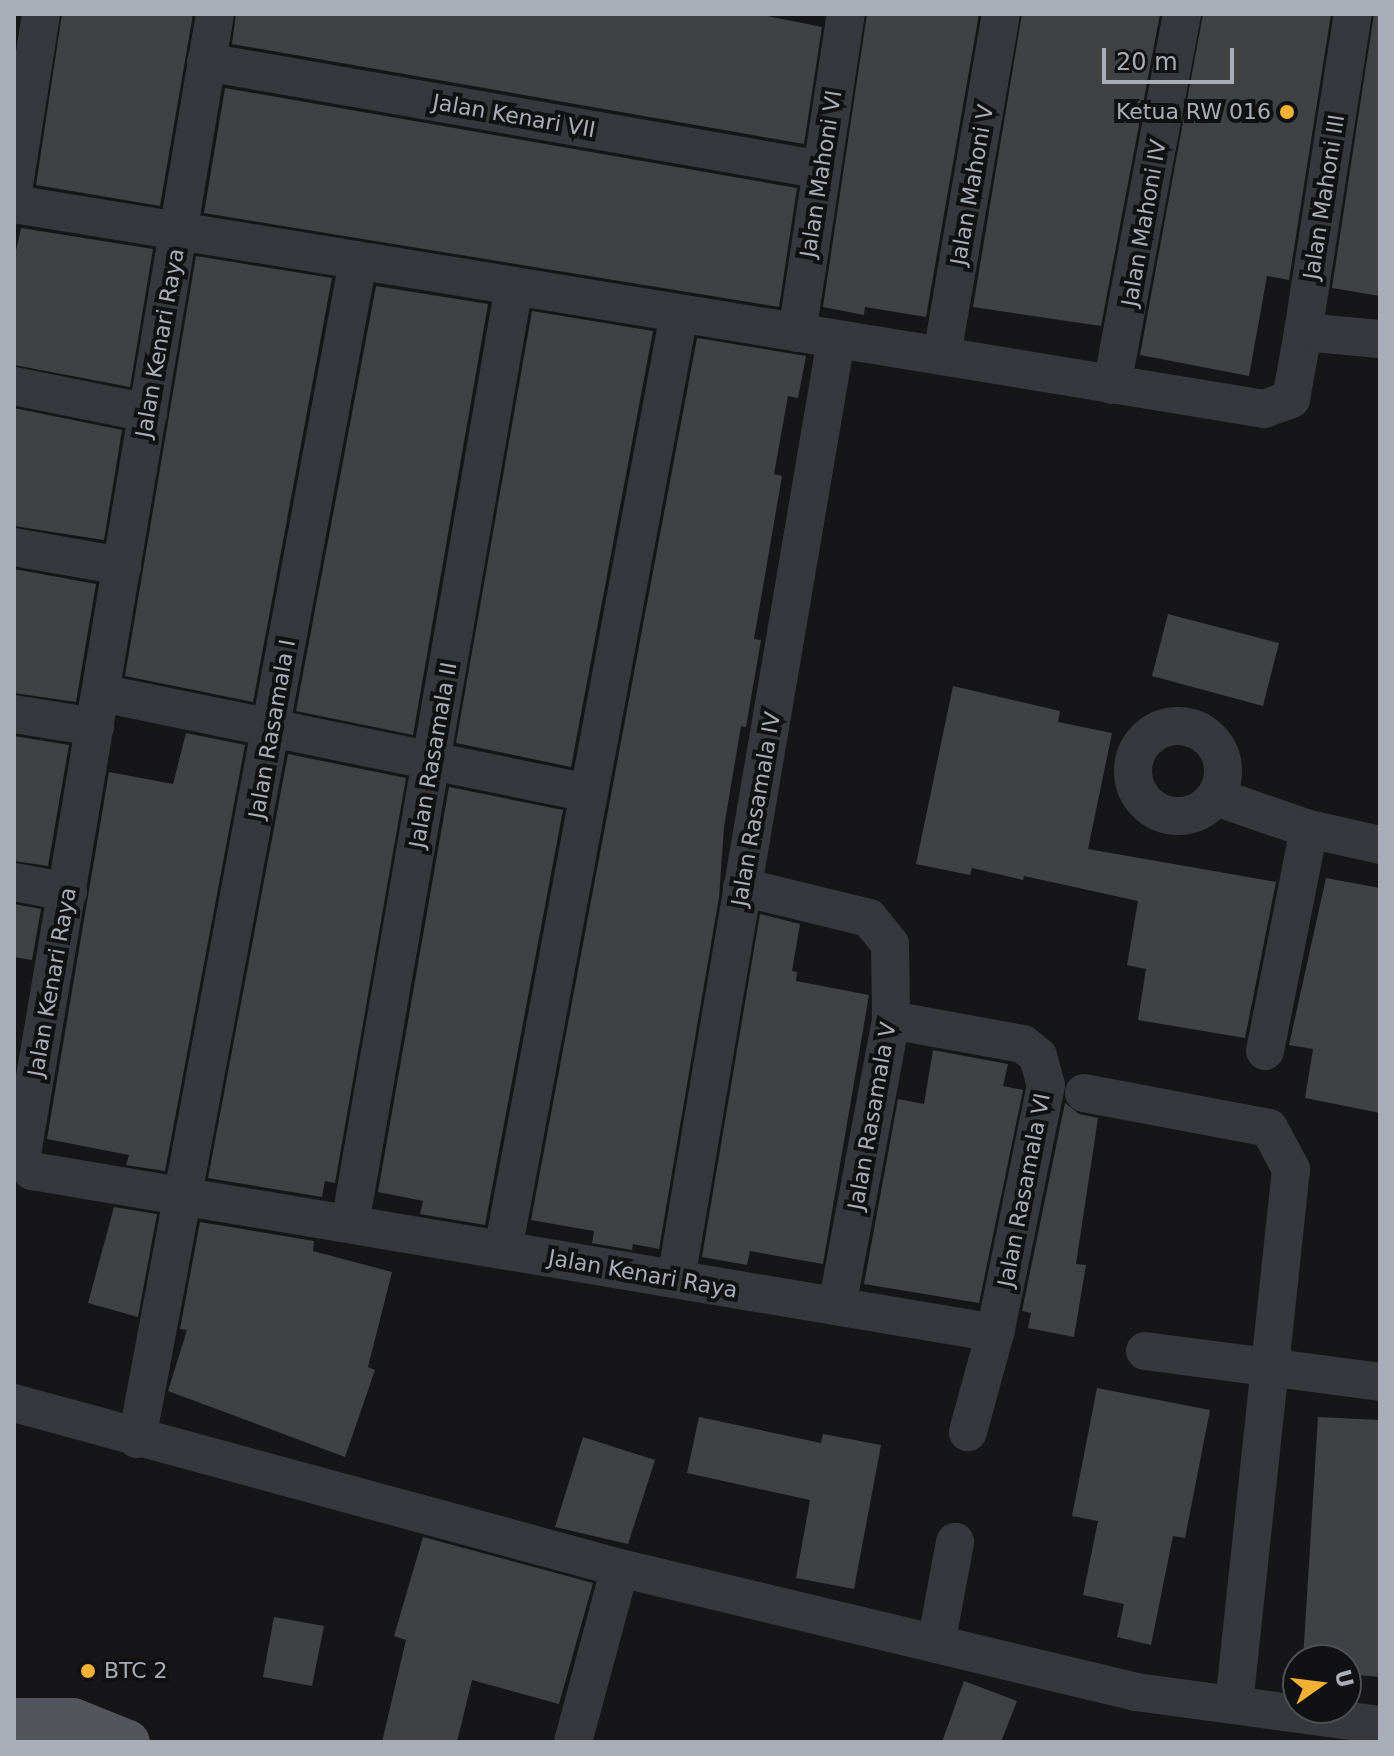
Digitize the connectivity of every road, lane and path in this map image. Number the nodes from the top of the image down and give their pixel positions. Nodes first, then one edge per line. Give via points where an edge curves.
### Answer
1 (41, 14) edge
2 (215, 14) edge
3 (846, 14) edge
4 (1001, 14) edge
5 (1182, 14) edge
6 (1353, 14) edge
7 (206, 62) junction
8 (822, 170) junction
9 (14, 185) edge
10 (14, 204) edge
11 (179, 231) junction
12 (358, 261) junction
13 (514, 286) junction
14 (679, 314) junction
15 (1303, 332) junction
16 (797, 333) junction
17 (1380, 339) edge
18 (836, 340) junction
19 (942, 355) junction
20 (1112, 385) junction
21 (14, 386) edge
22 (148, 413) junction
23 (14, 547) edge
24 (122, 566) junction
25 (98, 710) junction
26 (14, 714) edge
27 (272, 730) junction
28 (432, 758) junction
29 (589, 793) junction
30 (1216, 797) dead end
31 (1309, 829) junction
32 (1380, 845) edge
33 (14, 882) edge
34 (742, 887) junction
35 (68, 892) junction
36 (891, 1020) junction
37 (28, 1046) edge
38 (1265, 1051) dead end
39 (1084, 1093) dead end
40 (187, 1197) junction
41 (350, 1224) junction
42 (503, 1250) junction
43 (676, 1279) junction
44 (837, 1306) junction
45 (995, 1333) junction
46 (1145, 1351) dead end
47 (1270, 1368) junction
48 (1380, 1382) edge
49 (14, 1403) edge
50 (968, 1432) dead end
51 (137, 1439) junction
52 (955, 1542) dead end
53 (620, 1568) junction
54 (936, 1644) junction
55 (1234, 1704) junction
56 (14, 1720) edge
57 (1380, 1725) edge
58 (128, 1742) edge
59 (573, 1742) edge

1 - 9 street
2 - 7 street, Jalan Kenari Raya
3 - 8 street, Jalan Mahoni VI
4 - 19 street, Jalan Mahoni V
5 - 20 street, Jalan Mahoni IV
6 - 15 street, Jalan Mahoni III
7 - 8 street, Jalan Kenari VII
7 - 11 street, Jalan Kenari Raya
8 - 16 street, Jalan Mahoni VI
10 - 11 street
11 - 12 street
11 - 22 street, Jalan Kenari Raya
12 - 13 street
12 - 27 street, Jalan Rasamala I
13 - 14 street
13 - 28 street, Jalan Rasamala II
14 - 16 street
14 - 29 street
15 - 17 street
15 - 20 street, Jalan Mahoni III via 1291,399 1264,409
16 - 18 street
18 - 19 street
18 - 34 street, Jalan Rasamala IV
19 - 20 street
21 - 22 street
22 - 24 street, Jalan Kenari Raya
23 - 24 street
24 - 25 street, Jalan Kenari Raya
25 - 26 street
25 - 27 street
25 - 35 street, Jalan Kenari Raya
27 - 28 street
27 - 40 street, Jalan Rasamala I
28 - 29 street
28 - 41 street, Jalan Rasamala II
29 - 42 street
30 - 31 street
31 - 32 street
31 - 38 street
33 - 35 street
34 - 36 street, Jalan Rasamala V via 869,918 890,944
34 - 43 street, Jalan Rasamala IV
35 - 37 street, Jalan Kenari Raya
36 - 44 street, Jalan Rasamala V
36 - 45 street, Jalan Rasamala VI via 1023,1044 1038,1056 1046,1085
37 - 40 street, Jalan Kenari Raya via 21,1155 25,1166
39 - 47 street via 1269,1128 1282,1145 1291,1169
40 - 41 street, Jalan Kenari Raya
40 - 51 street, Jalan Rasamala I
41 - 42 street, Jalan Kenari Raya
42 - 43 street, Jalan Kenari Raya
43 - 44 street, Jalan Kenari Raya
44 - 45 street, Jalan Kenari Raya
45 - 50 street, Jalan Rasamala VI
46 - 47 street
47 - 48 street
47 - 55 street
49 - 51 street
51 - 53 street
52 - 54 street
53 - 54 street
53 - 59 street
54 - 55 street via 1136,1692
55 - 57 street
56 - 58 main road via 73,1720

